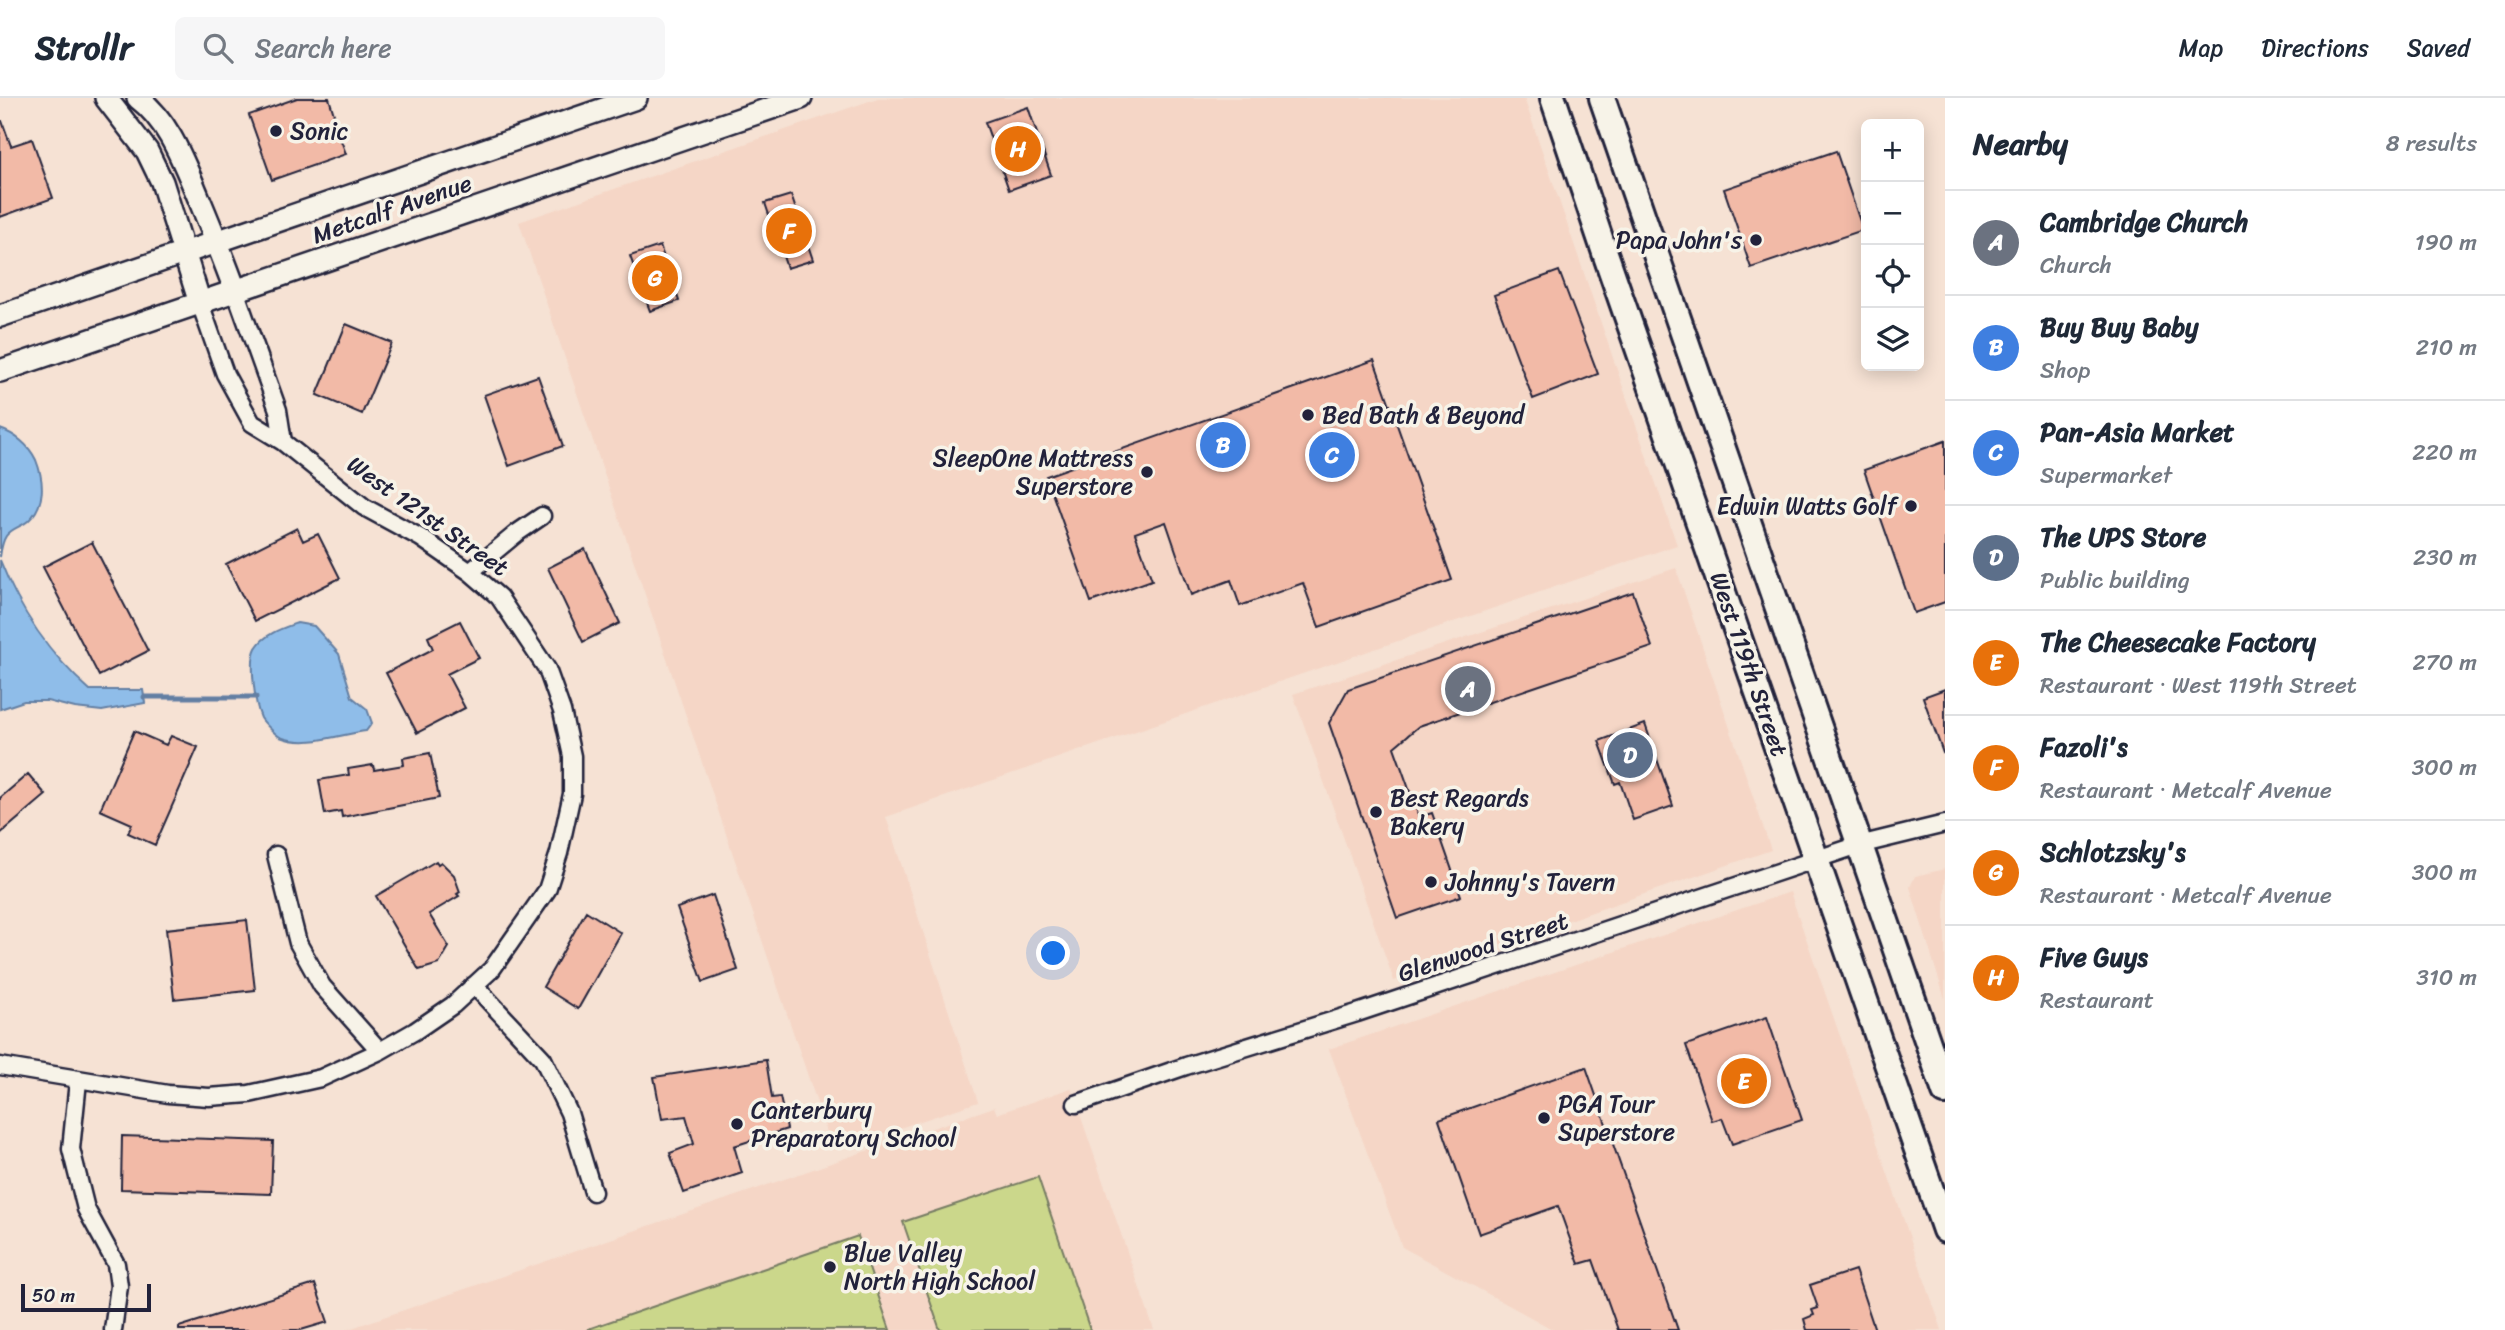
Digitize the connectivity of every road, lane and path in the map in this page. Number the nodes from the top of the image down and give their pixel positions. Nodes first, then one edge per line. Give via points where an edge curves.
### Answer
1 (106, 98) edge
2 (138, 98) edge
3 (636, 98) edge
4 (801, 98) edge
5 (1553, 98) edge
6 (1601, 98) edge
7 (218, 241) junction
8 (184, 253) junction
9 (235, 290) junction
10 (200, 303) junction
11 (0, 316) edge
12 (0, 371) edge
13 (283, 442) junction
14 (542, 516) dead end
15 (471, 572) junction
16 (1945, 824) edge
17 (1859, 845) junction
18 (276, 855) dead end
19 (1816, 859) junction
20 (474, 985) junction
21 (380, 1051) junction
22 (0, 1066) edge
23 (78, 1081) junction
24 (1945, 1092) edge
25 (1076, 1104) dead end
26 (593, 1192) dead end
27 (1945, 1230) edge
28 (113, 1330) edge

1 - 8 main road, West 121st Street via 147,150
2 - 7 main road via 150,107 181,155
3 - 7 main road, Metcalf Avenue
4 - 9 main road, Metcalf Avenue
5 - 19 main road, West 119th Street
6 - 17 main road, West 119th Street
7 - 8 main road, Metcalf Avenue
7 - 9 main road
8 - 10 main road, West 121st Street
8 - 11 main road, Metcalf Avenue
9 - 10 main road, Metcalf Avenue
9 - 13 street via 278,410
10 - 12 main road, Metcalf Avenue
10 - 13 street, West 121st Street via 225,374 252,423
13 - 15 street, West 121st Street via 363,507
14 - 15 street
15 - 20 street, West 121st Street via 499,597 547,669 572,756 572,794 547,890 492,969
16 - 17 street, Glenwood Street
17 - 19 street, Glenwood Street
17 - 24 main road, West 119th Street
18 - 21 street via 298,943 322,986
19 - 25 street, Glenwood Street
19 - 27 main road, West 119th Street
20 - 21 street, West 121st Street via 453,1005
20 - 26 street via 543,1059 569,1113
21 - 23 street, West 121st Street via 321,1078 249,1094 168,1094
22 - 23 street, West 121st Street
23 - 28 street via 71,1149 86,1209 116,1264 119,1286

